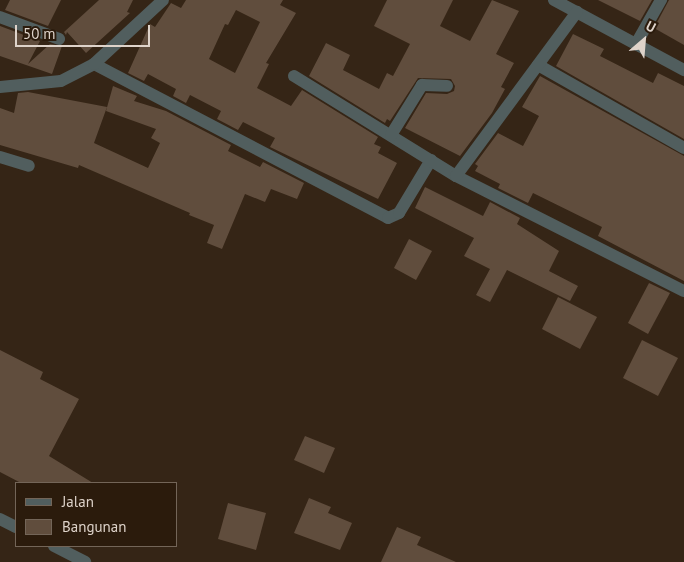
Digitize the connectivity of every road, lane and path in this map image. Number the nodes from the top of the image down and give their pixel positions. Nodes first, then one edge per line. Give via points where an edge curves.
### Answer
1 (163, 0) edge
2 (554, 0) edge
3 (661, 0) edge
4 (577, 12) junction
5 (0, 17) edge
6 (59, 38) dead end
7 (636, 44) junction
8 (94, 64) junction
9 (538, 65) junction
10 (684, 70) edge
11 (294, 76) dead end
12 (447, 86) dead end
13 (0, 87) edge
14 (391, 135) junction
15 (684, 148) edge
16 (0, 157) edge
17 (431, 160) junction
18 (29, 166) dead end
19 (456, 176) junction
20 (684, 291) edge
21 (0, 518) edge
22 (15, 526) edge
23 (56, 547) edge
24 (86, 562) edge

1 - 8 street
2 - 4 street
3 - 7 street
4 - 7 street
4 - 9 street
5 - 6 street
7 - 10 street
8 - 13 street via 61,81
8 - 17 street via 388,218 399,213
9 - 15 street
9 - 19 street
11 - 14 street
12 - 14 street via 422,85
14 - 17 street
16 - 18 street
17 - 19 street
19 - 20 street
21 - 22 street
23 - 24 street

